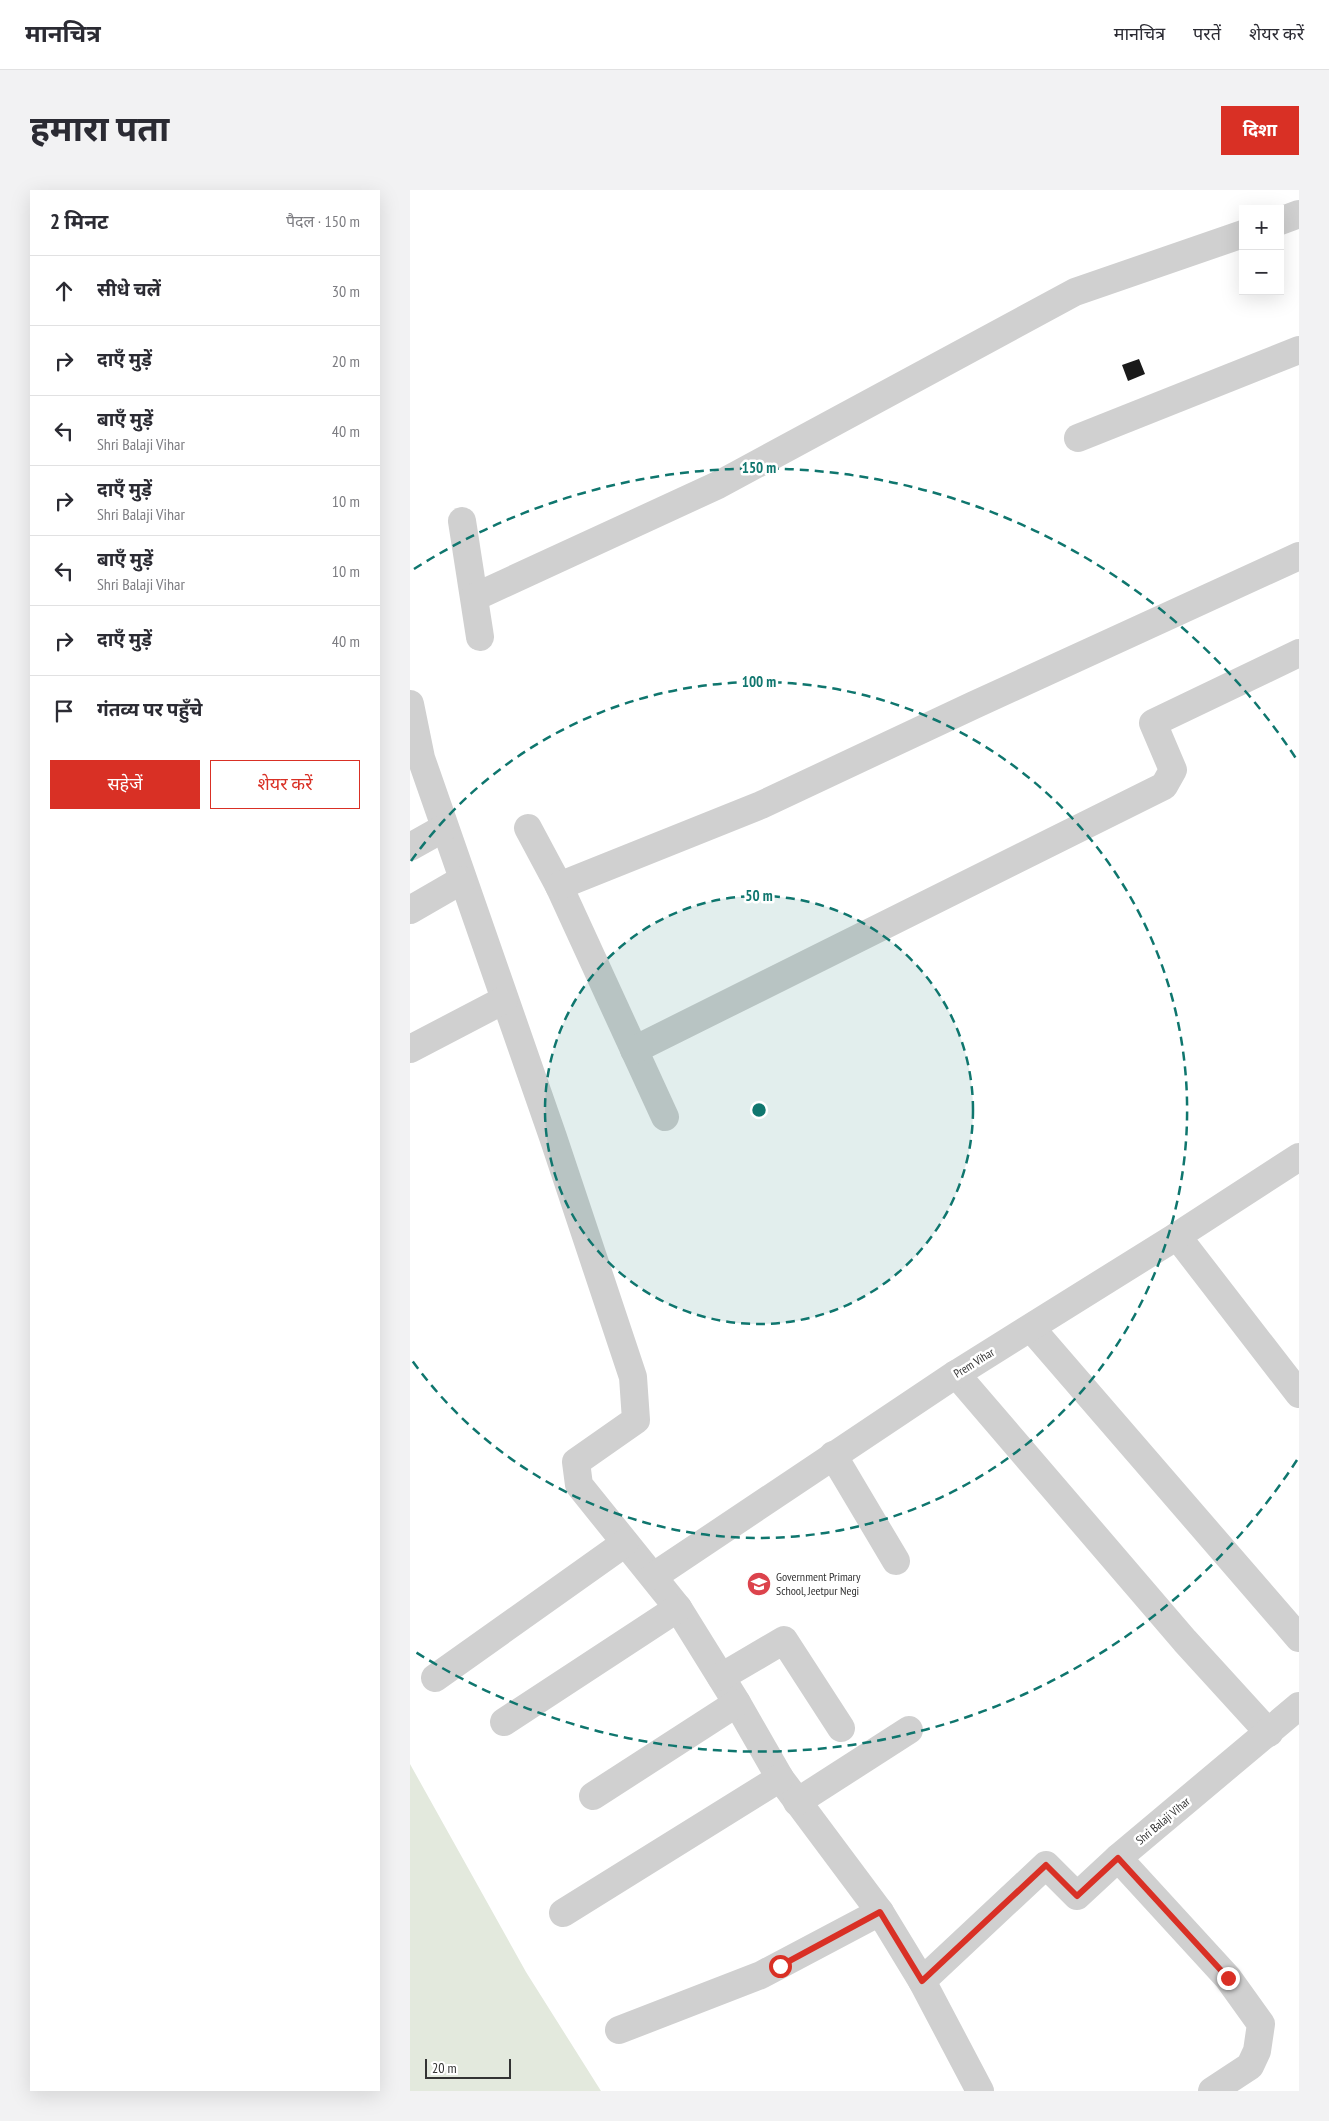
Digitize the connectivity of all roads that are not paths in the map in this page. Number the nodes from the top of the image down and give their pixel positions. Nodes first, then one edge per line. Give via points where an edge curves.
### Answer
1 (1299, 214) edge
2 (1284, 220) edge
3 (1239, 235) edge
4 (1299, 350) edge
5 (1078, 438) dead end
6 (462, 521) dead end
7 (1299, 556) edge
8 (475, 597) junction
9 (480, 637) dead end
10 (1299, 653) edge
11 (410, 704) edge
12 (413, 735) edge
13 (444, 828) junction
14 (528, 828) dead end
15 (410, 847) edge
16 (462, 880) junction
17 (559, 886) junction
18 (410, 910) edge
19 (504, 1000) junction
20 (410, 1049) edge
21 (634, 1050) junction
22 (665, 1117) dead end
23 (1299, 1157) edge
24 (1177, 1236) junction
25 (1031, 1328) junction
26 (956, 1374) junction
27 (1299, 1394) edge
28 (833, 1455) junction
29 (625, 1543) junction
30 (896, 1561) dead end
31 (654, 1576) junction
32 (678, 1608) junction
33 (1299, 1638) edge
34 (721, 1677) junction
35 (435, 1678) dead end
36 (737, 1703) junction
37 (1299, 1706) edge
38 (504, 1722) dead end
39 (841, 1728) dead end
40 (909, 1730) dead end
41 (1269, 1733) junction
42 (780, 1778) junction
43 (593, 1796) dead end
44 (798, 1802) junction
45 (1118, 1858) junction
46 (880, 1912) junction
47 (563, 1913) dead end
48 (922, 1981) junction
49 (619, 2030) dead end
50 (980, 2091) edge
51 (1212, 2091) edge

1 - 2 street
3 - 8 street via 1075,292 718,485
4 - 5 street
6 - 8 street
7 - 17 street via 761,805
8 - 9 street
10 - 21 street via 1153,723 1173,770 1164,786
11 - 12 street
12 - 13 street
13 - 15 street
13 - 16 street
14 - 17 street
16 - 18 street
16 - 19 street
17 - 21 street
19 - 20 street
19 - 29 street via 633,1377 636,1420 576,1462 579,1485
21 - 22 street
23 - 24 street, Prem Vihar
24 - 25 street, Prem Vihar
24 - 27 street
25 - 26 street, Prem Vihar
25 - 33 street
26 - 28 street, Prem Vihar
26 - 41 street
28 - 30 street
28 - 31 street, Prem Vihar
29 - 31 street
29 - 35 street
31 - 32 street
32 - 34 street
32 - 38 street
34 - 36 street
34 - 39 street via 784,1640
36 - 42 street
36 - 43 street
37 - 41 street, Shri Balaji Vihar
40 - 44 street
41 - 45 street, Shri Balaji Vihar
42 - 44 street
42 - 47 street
44 - 46 street
45 - 48 street, Shri Balaji Vihar via 1077,1896 1046,1865
45 - 51 street via 1228,1978 1261,2024 1257,2051 1250,2066
46 - 48 street
46 - 49 street via 761,1975
48 - 50 street

